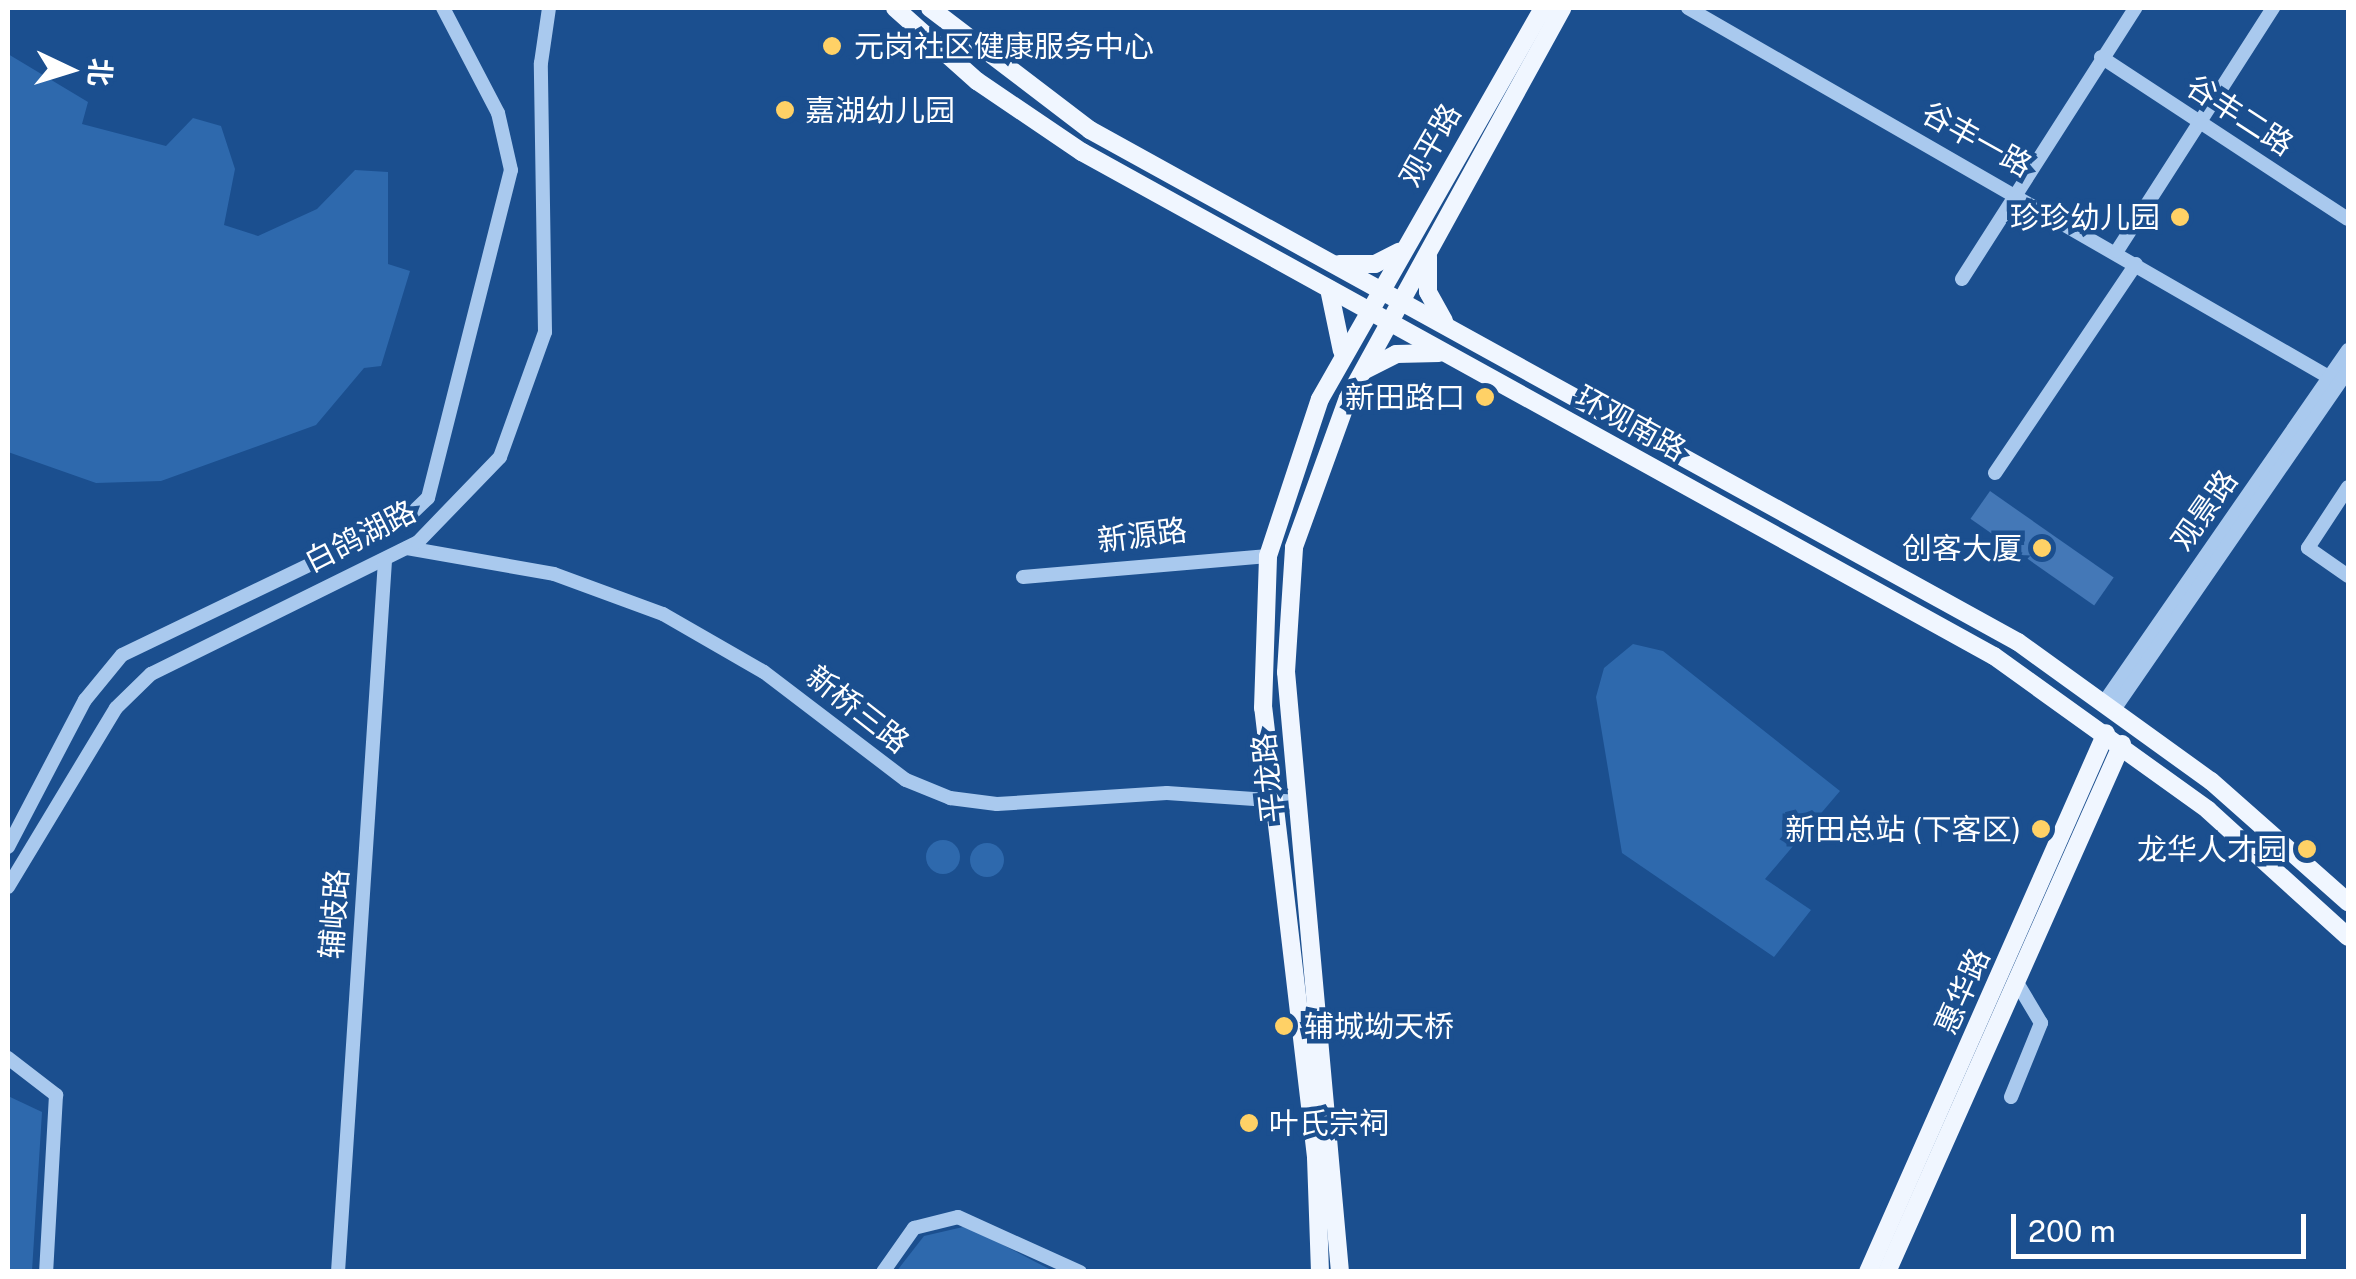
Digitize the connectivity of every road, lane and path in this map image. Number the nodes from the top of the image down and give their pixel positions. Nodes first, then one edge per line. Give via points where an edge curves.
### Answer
1 (443, 8) edge
2 (549, 8) edge
3 (895, 8) edge
4 (930, 8) edge
5 (1542, 8) edge
6 (1562, 8) edge
7 (1688, 8) edge
8 (2135, 8) edge
9 (2273, 8) edge
10 (2101, 57) junction
11 (2200, 122) junction
12 (2021, 195) junction
13 (2348, 219) edge
14 (1430, 246) junction
15 (2117, 251) junction
16 (1400, 252) junction
17 (1323, 259) junction
18 (2136, 264) junction
19 (1962, 279) dead end
20 (1329, 289) junction
21 (1378, 290) junction
22 (1400, 302) junction
23 (1367, 310) junction
24 (1389, 322) junction
25 (1451, 329) junction
26 (2348, 350) edge
27 (1449, 355) junction
28 (1340, 360) junction
29 (2348, 370) edge
30 (1358, 378) junction
31 (2334, 380) junction
32 (1995, 473) dead end
33 (2348, 487) edge
34 (407, 548) junction
35 (1268, 556) junction
36 (385, 560) junction
37 (2348, 576) edge
38 (1023, 577) dead end
39 (2110, 705) junction
40 (2114, 738) junction
41 (1273, 800) junction
42 (1298, 802) junction
43 (8, 848) edge
44 (8, 887) edge
45 (2343, 897) edge
46 (2324, 913) junction
47 (2348, 937) edge
48 (2016, 981) junction
49 (8, 1058) edge
50 (2011, 1096) dead end
51 (46, 1272) edge
52 (338, 1272) edge
53 (882, 1272) edge
54 (1080, 1272) edge
55 (1320, 1272) edge
56 (1340, 1272) edge
57 (1868, 1272) edge
58 (1887, 1272) edge

1 - 43 street via 498,112 511,170 428,498 407,518 122,655 85,700
2 - 34 street, 白鸽湖路 via 541,63 547,309 534,381 484,480
3 - 20 main road, 环观南路 via 1046,130
4 - 17 main road, 环观南路 via 1061,112
5 - 16 main road, 观平路
6 - 14 main road, 观平路
7 - 12 street, 谷丰一路
8 - 10 street
9 - 11 street
10 - 11 street, 谷丰二路
10 - 12 street
11 - 13 street, 谷丰二路
11 - 15 street
12 - 15 street, 谷丰一路
12 - 19 street
14 - 22 main road, 观平路
14 - 25 main road via 1428,292
15 - 18 street, 谷丰一路
16 - 17 main road via 1375,264
16 - 21 main road, 观平路
17 - 21 main road, 环观南路
18 - 31 street, 谷丰一路
18 - 32 street
20 - 23 main road, 环观南路
20 - 28 main road via 1342,322
21 - 22 main road, 环观南路
21 - 23 main road, 观平路
22 - 24 main road, 平龙路
22 - 25 main road, 环观南路
23 - 24 main road, 环观南路
23 - 28 main road, 平龙路
24 - 27 main road, 环观南路
24 - 30 main road, 平龙路
25 - 39 main road, 环观南路 via 1962,608
26 - 31 street, 观景路
27 - 30 main road via 1396,354
27 - 40 main road, 环观南路 via 1951,630
28 - 35 main road, 平龙路 via 1287,477
29 - 31 street, 观景路
30 - 42 main road, 平龙路 via 1294,546 1286,640
31 - 39 street, 观景路
33 - 37 street via 2308,548
34 - 36 street, 白鸽湖路
34 - 41 street, 新桥三路 via 540,570 663,614 764,672 906,780 950,798
35 - 38 street, 新源路 via 1234,552
35 - 41 main road, 平龙路 via 1260,648
36 - 44 street, 白鸽湖路 via 208,638 151,674 116,708
36 - 52 street, 辅岐路
39 - 45 main road, 环观南路
40 - 46 main road, 环观南路
40 - 48 main road, 惠华路
40 - 57 main road, 惠华路
41 - 42 street, 新桥三路
41 - 55 main road, 平龙路 via 1316,1157
42 - 56 main road, 平龙路 via 1338,1165
45 - 46 main road, 环观南路 via 2339,907
46 - 47 main road, 环观南路
48 - 50 street via 2041,1023
48 - 58 main road, 惠华路
49 - 51 street via 56,1094
53 - 54 street via 914,1228 958,1216

